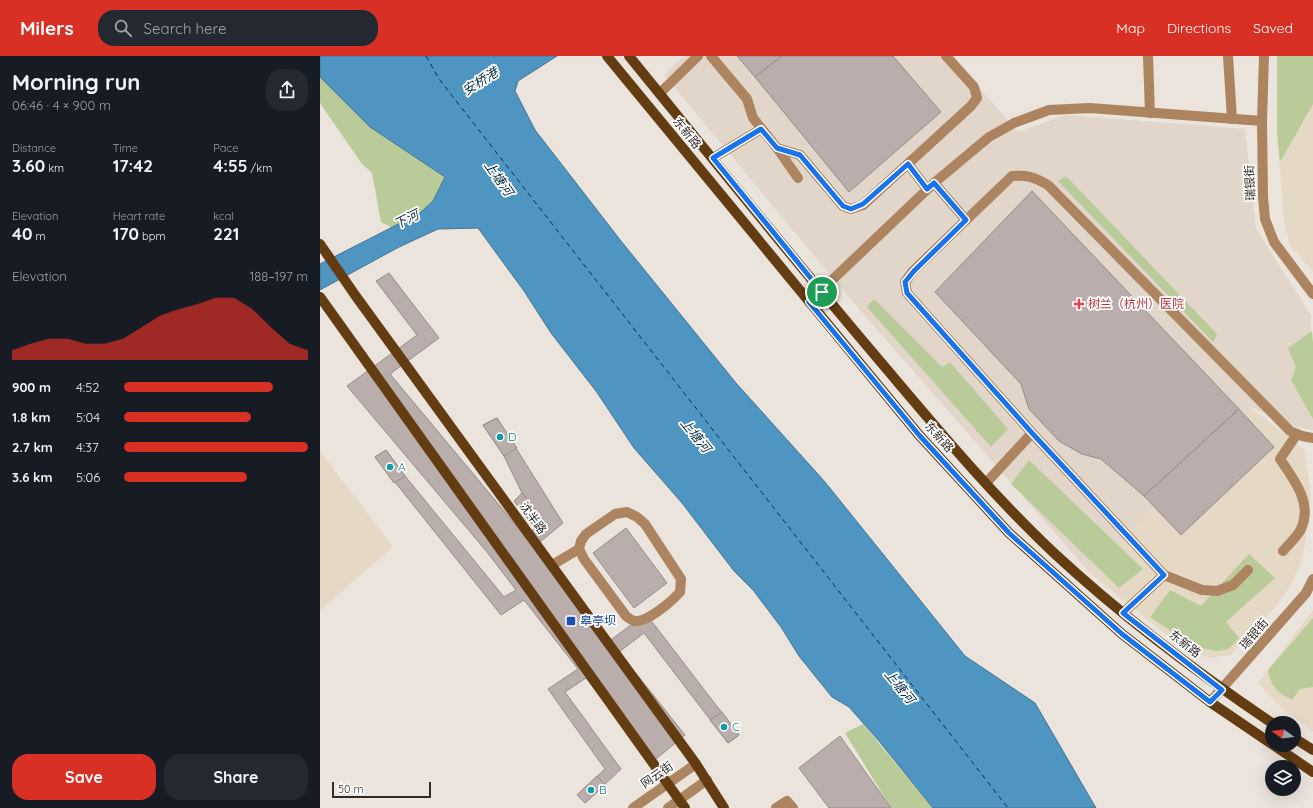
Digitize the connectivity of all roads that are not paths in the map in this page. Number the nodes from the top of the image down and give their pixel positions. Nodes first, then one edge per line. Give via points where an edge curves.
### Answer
1 (607, 56) edge
2 (629, 56) edge
3 (698, 56) edge
4 (711, 56) edge
5 (946, 56) edge
6 (1148, 56) edge
7 (1228, 56) edge
8 (1264, 56) edge
9 (660, 93) junction
10 (1150, 113) junction
11 (1232, 119) junction
12 (1262, 121) junction
13 (761, 129) junction
14 (777, 148) junction
15 (713, 158) junction
16 (908, 164) junction
17 (798, 178) dead end
18 (930, 186) junction
19 (966, 220) junction
20 (320, 244) edge
21 (822, 292) junction
22 (1313, 294) edge
23 (320, 297) edge
24 (809, 302) junction
25 (1032, 433) junction
26 (1297, 434) junction
27 (1313, 438) edge
28 (986, 483) junction
29 (579, 549) junction
30 (1283, 551) dead end
31 (552, 565) junction
32 (1248, 570) dead end
33 (1164, 575) junction
34 (1313, 578) edge
35 (1123, 613) junction
36 (1222, 690) junction
37 (1210, 702) junction
38 (1265, 718) edge
39 (1301, 742) edge
40 (1313, 749) edge
41 (696, 764) junction
42 (1313, 772) edge
43 (707, 780) junction
44 (667, 783) junction
45 (682, 804) edge
46 (633, 808) edge
47 (668, 808) edge
48 (724, 808) edge
49 (776, 808) edge
50 (793, 808) edge

1 - 24 main road, 东新路
2 - 9 main road, 东新路
3 - 9 street
4 - 13 street via 747,99 753,118
5 - 16 street via 974,87 976,98 971,106
6 - 10 street
7 - 11 street
8 - 12 street, 瑞银街
9 - 15 main road, 东新路
10 - 11 street
10 - 18 street via 1090,108 1049,110 1014,123 988,137
11 - 12 street
12 - 22 street, 瑞银街 via 1265,219 1274,242
13 - 14 street
13 - 15 street
14 - 16 street via 800,155 843,206 851,209 863,204
14 - 17 street
15 - 21 main road, 东新路
16 - 18 street
18 - 19 street
18 - 21 street
19 - 25 street via 905,282 907,293
19 - 26 street via 1012,176 1026,175 1048,185 1264,406 1290,431
20 - 31 main road, 沈半路
21 - 24 street
21 - 28 main road, 东新路 via 949,443
23 - 44 main road
24 - 37 main road, 东新路 via 919,435 1009,533 1122,634
25 - 28 street
25 - 33 street
26 - 27 street
26 - 30 street via 1280,459 1302,491 1305,520
28 - 35 main road, 东新路 via 1054,553
29 - 29 street via 586,534 615,514 627,512 637,517 649,530 681,579 680,592 655,614 634,621 626,616
29 - 31 street
31 - 41 main road, 沈半路
32 - 33 street via 1233,585 1217,591 1202,590
33 - 35 street
34 - 36 street, 瑞银街 via 1306,593
35 - 36 main road, 东新路
36 - 37 street, 瑞银街
36 - 38 main road, 东新路
37 - 42 main road, 东新路
39 - 40 main road
41 - 43 main road, 沈半路
41 - 44 street, 网云街
43 - 45 street
43 - 48 main road, 沈半路
44 - 45 main road
44 - 46 street, 网云街
45 - 47 street
49 - 50 street via 787,801

